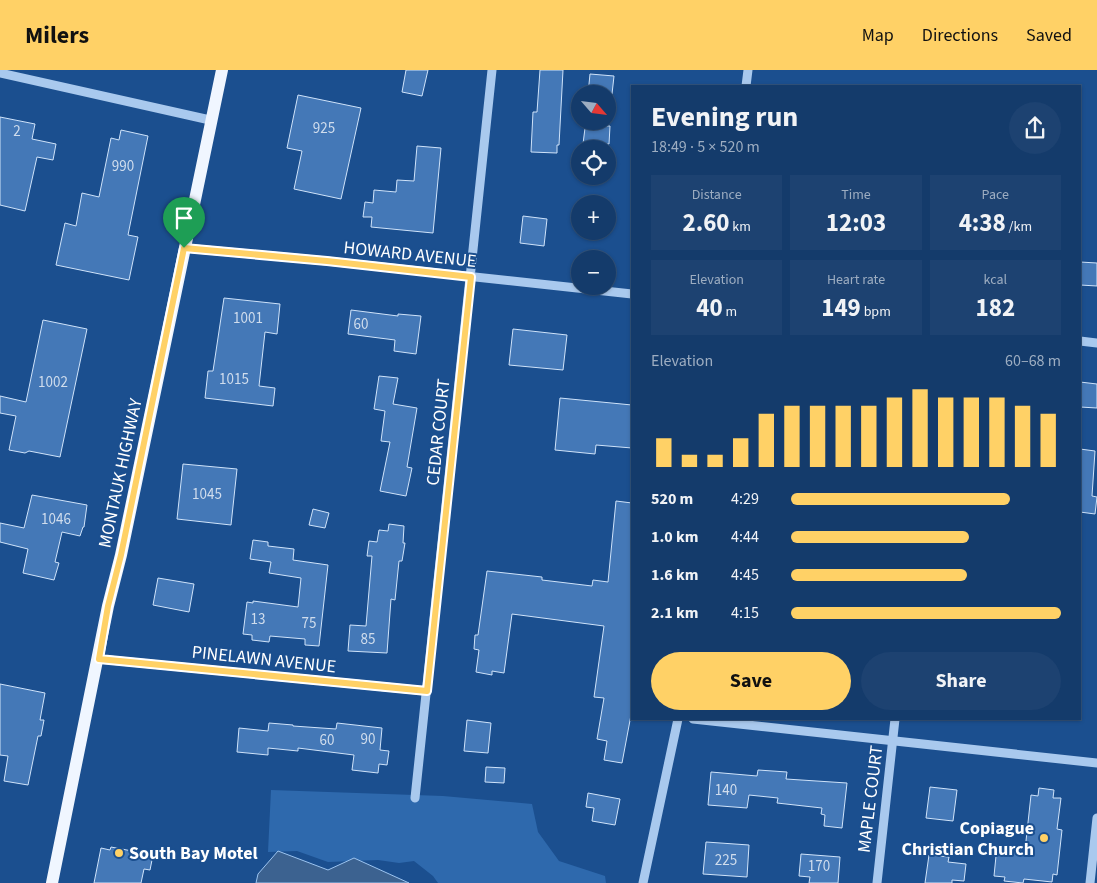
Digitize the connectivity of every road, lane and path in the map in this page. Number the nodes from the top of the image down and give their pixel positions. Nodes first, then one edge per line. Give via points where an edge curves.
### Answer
1 (222, 70) edge
2 (492, 70) edge
3 (748, 70) edge
4 (0, 73) edge
5 (746, 85) edge
6 (210, 120) junction
7 (184, 248) junction
8 (471, 277) junction
9 (631, 294) edge
10 (1081, 341) edge
11 (1097, 343) edge
12 (99, 659) junction
13 (427, 691) junction
14 (678, 720) edge
15 (703, 720) edge
16 (895, 720) edge
17 (893, 740) junction
18 (1097, 763) edge
19 (415, 798) dead end
20 (1097, 818) edge
21 (52, 883) edge
22 (643, 883) edge
23 (876, 883) edge
24 (1090, 883) edge

1 - 6 main road, MONTAUK HIGHWAY
2 - 8 street, CEDAR COURT
3 - 5 street
4 - 6 street
6 - 7 main road, MONTAUK HIGHWAY
7 - 8 street, HOWARD AVENUE
7 - 12 main road, MONTAUK HIGHWAY
8 - 9 street, HOWARD AVENUE
8 - 13 street, CEDAR COURT
10 - 11 street
12 - 13 street, PINELAWN AVENUE
12 - 21 main road, MONTAUK HIGHWAY
13 - 19 street, CEDAR COURT
14 - 22 street
15 - 17 street
16 - 17 street, MAPLE COURT
17 - 18 street
17 - 23 street, MAPLE COURT
20 - 24 street

